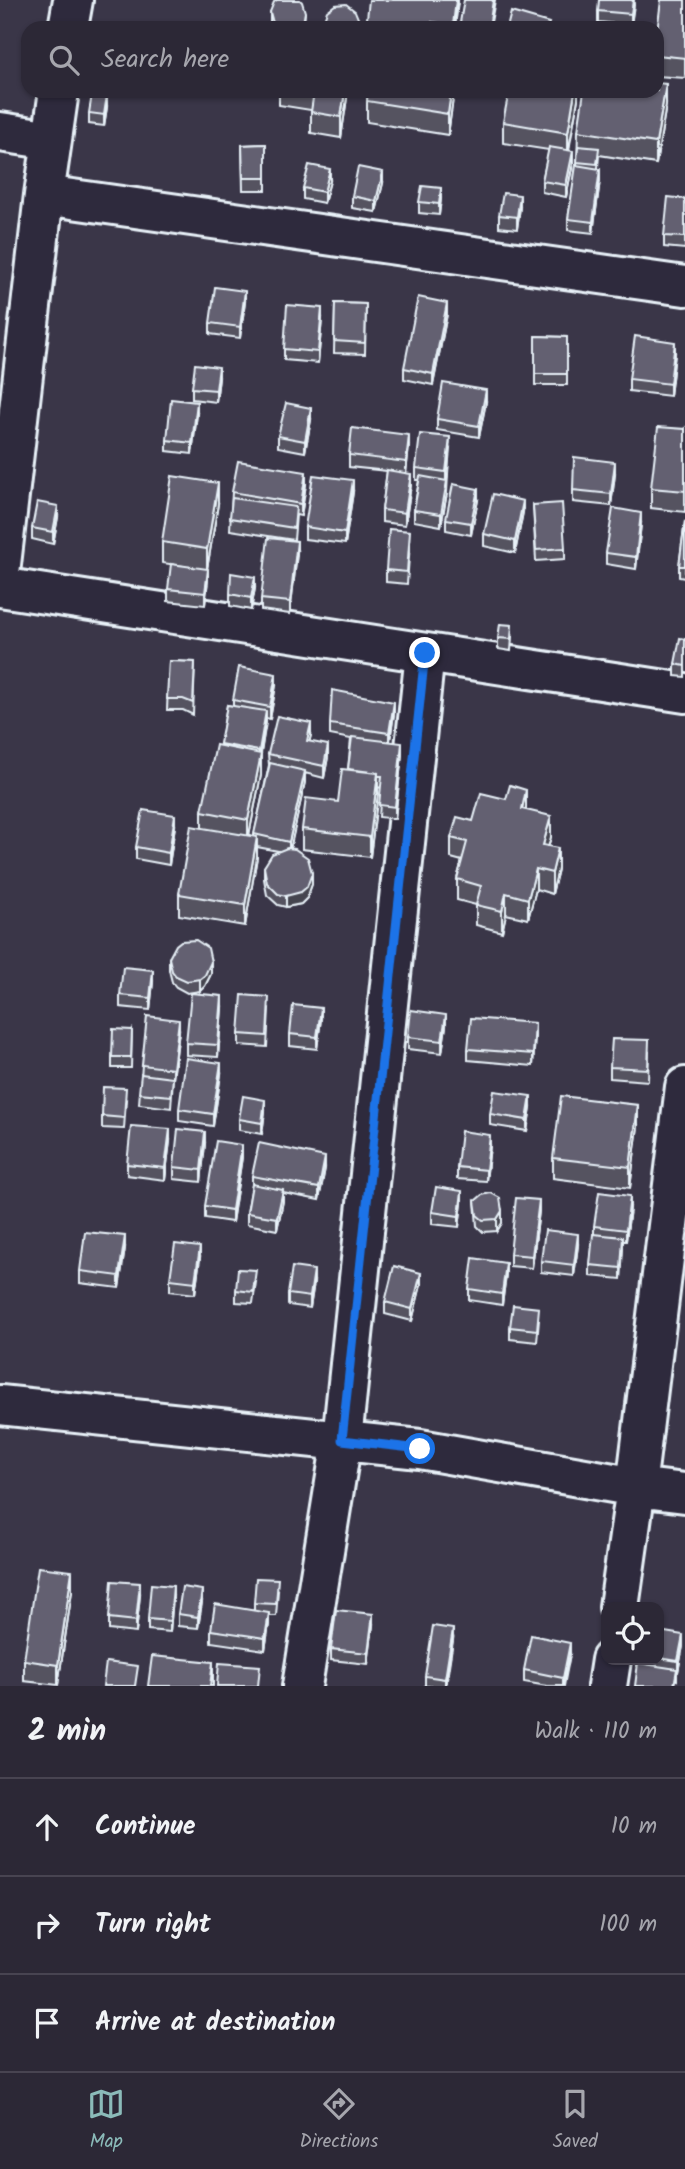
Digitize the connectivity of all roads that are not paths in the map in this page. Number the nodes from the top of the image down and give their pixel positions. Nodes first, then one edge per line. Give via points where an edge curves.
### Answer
1 (72, 0) edge
2 (69, 21) edge
3 (58, 98) edge
4 (0, 132) edge
5 (52, 140) junction
6 (44, 195) junction
7 (685, 286) edge
8 (1, 555) edge
9 (0, 587) edge
10 (425, 653) junction
11 (685, 693) edge
12 (685, 1087) edge
13 (2, 1415) edge
14 (342, 1440) junction
15 (636, 1487) junction
16 (685, 1493) edge
17 (620, 1602) edge
18 (610, 1665) edge
19 (302, 1686) edge
20 (607, 1686) edge

1 - 2 street
3 - 5 street
4 - 5 street
5 - 6 street
6 - 7 street
6 - 8 street
9 - 10 street
10 - 11 street
10 - 14 street
12 - 15 street
13 - 14 street
14 - 15 street
14 - 19 street
15 - 16 street
15 - 17 street
18 - 20 street

